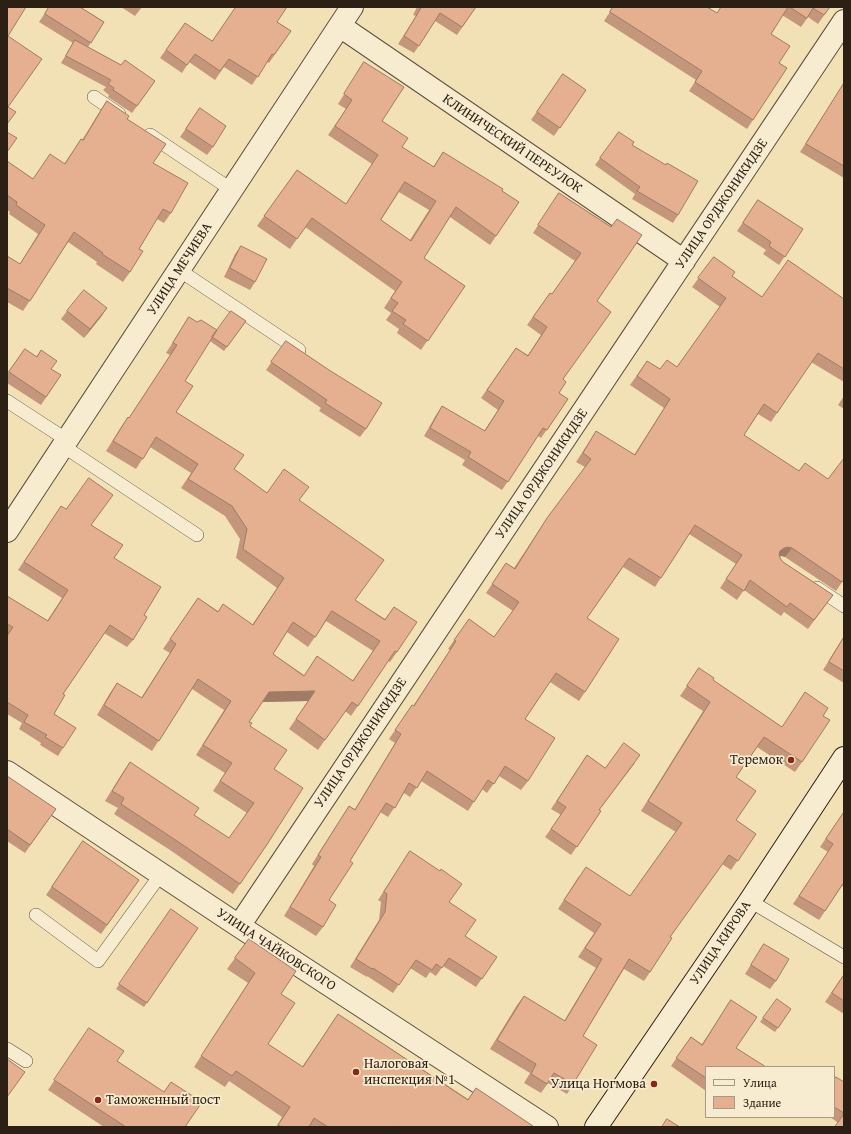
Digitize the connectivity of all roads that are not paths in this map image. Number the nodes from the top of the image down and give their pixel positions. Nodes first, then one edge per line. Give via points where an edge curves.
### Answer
1 (352, 7) edge
2 (844, 21) edge
3 (340, 26) junction
4 (94, 97) dead end
5 (127, 119) edge
6 (140, 128) edge
7 (232, 190) junction
8 (684, 261) junction
9 (179, 270) junction
10 (312, 358) edge
11 (7, 401) edge
12 (65, 443) junction
13 (7, 531) edge
14 (197, 535) dead end
15 (806, 581) edge
16 (844, 606) edge
17 (844, 758) edge
18 (7, 772) edge
19 (161, 874) junction
20 (750, 901) junction
21 (36, 915) dead end
22 (239, 926) junction
23 (844, 957) edge
24 (7, 1049) edge
25 (26, 1061) dead end
26 (547, 1127) edge
27 (596, 1127) edge

1 - 3 street, УЛИЦА МЕЧИЕВА
2 - 8 street, УЛИЦА ОРДЖОНИКИДЗЕ
3 - 7 street, УЛИЦА МЕЧИЕВА
3 - 8 street, КЛИНИЧЕСКИЙ ПЕРЕУЛОК
4 - 5 lane
6 - 7 lane
7 - 9 street, УЛИЦА МЕЧИЕВА
8 - 22 street, УЛИЦА ОРДЖОНИКИДЗЕ
9 - 10 lane
9 - 12 street, УЛИЦА МЕЧИЕВА
11 - 12 lane
12 - 13 street, УЛИЦА МЕЧИЕВА
12 - 14 lane
15 - 16 lane
17 - 20 street, УЛИЦА КИРОВА
18 - 19 street, УЛИЦА ЧАЙКОВСКОГО
19 - 21 lane via 98,961
19 - 22 street, УЛИЦА ЧАЙКОВСКОГО
20 - 23 lane
20 - 27 street, УЛИЦА КИРОВА
22 - 26 street, УЛИЦА ЧАЙКОВСКОГО
24 - 25 lane

